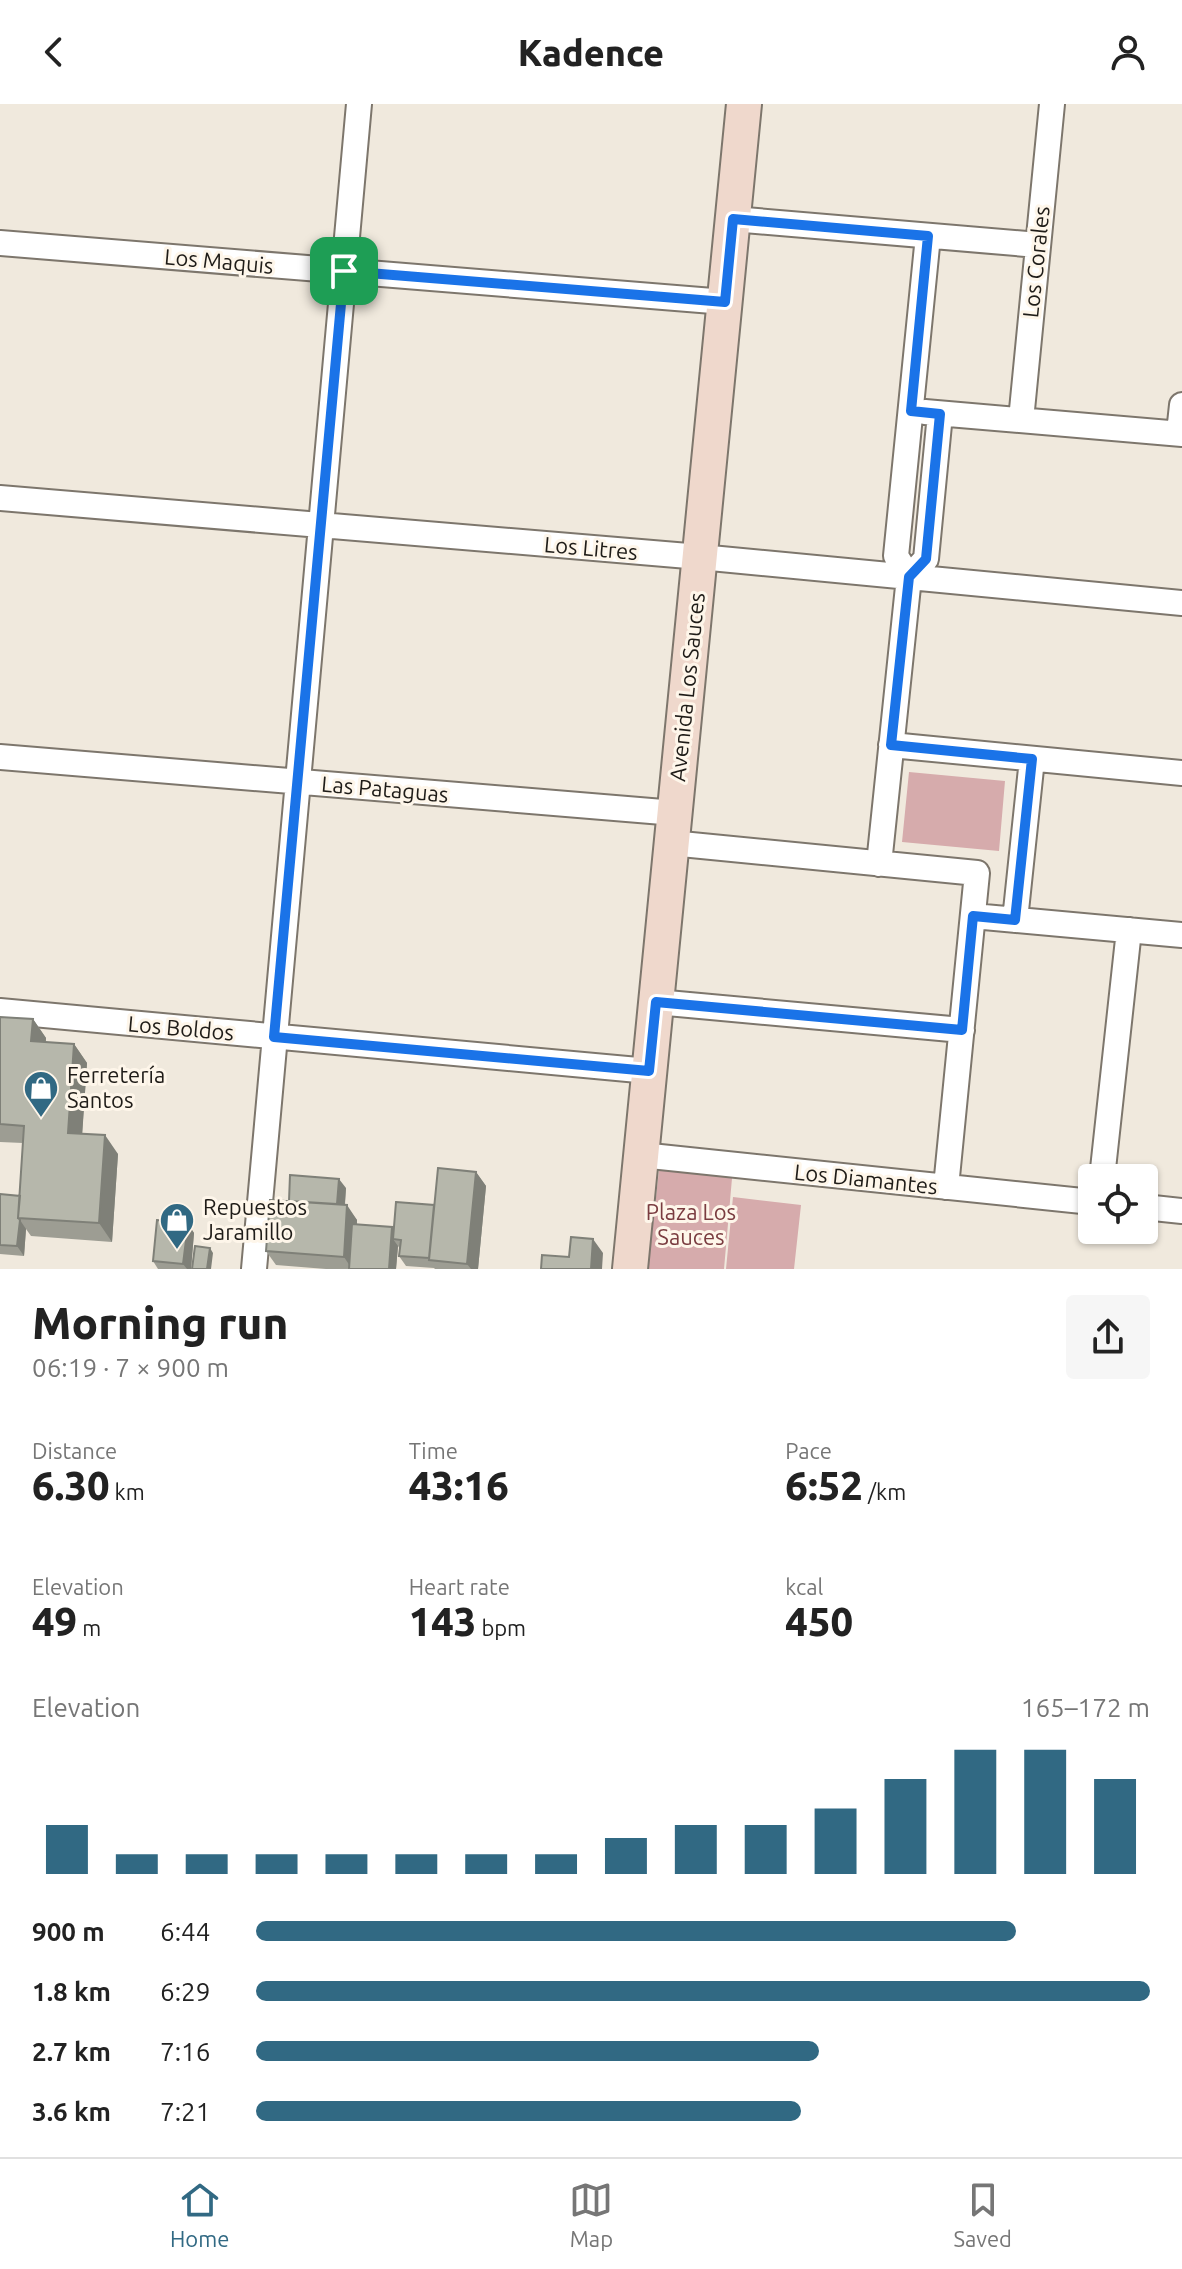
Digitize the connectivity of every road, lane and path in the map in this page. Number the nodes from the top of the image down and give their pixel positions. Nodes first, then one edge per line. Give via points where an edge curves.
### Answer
1 (359, 104) edge
2 (744, 104) edge
3 (1052, 104) edge
4 (733, 219) junction
5 (928, 236) junction
6 (0, 243) edge
7 (1038, 245) junction
8 (344, 271) junction
9 (725, 302) junction
10 (1182, 405) edge
11 (911, 411) junction
12 (940, 414) junction
13 (1021, 420) junction
14 (1180, 434) edge
15 (0, 498) edge
16 (321, 525) junction
17 (700, 557) junction
18 (909, 577) junction
19 (1182, 603) edge
20 (891, 745) junction
21 (0, 757) edge
22 (1032, 759) junction
23 (1182, 773) edge
24 (297, 782) junction
25 (673, 828) junction
26 (879, 864) junction
27 (973, 916) junction
28 (1015, 920) junction
29 (1129, 930) junction
30 (1182, 935) edge
31 (656, 1002) junction
32 (0, 1011) edge
33 (962, 1030) junction
34 (274, 1037) junction
35 (649, 1071) junction
36 (641, 1155) junction
37 (1104, 1164) edge
38 (946, 1187) junction
39 (1078, 1201) edge
40 (1158, 1208) edge
41 (1182, 1211) edge
42 (254, 1269) edge
43 (630, 1269) edge

1 - 8 street
2 - 4 street, Avenida Los Sauces
3 - 7 street, Los Corales
4 - 5 street
4 - 9 street, Avenida Los Sauces
5 - 7 street
5 - 11 street
6 - 8 street, Los Maquis
7 - 13 street, Los Corales
8 - 9 street, Los Maquis
8 - 16 street
9 - 17 street, Avenida Los Sauces
10 - 14 street
11 - 12 street
11 - 18 street via 896,556
12 - 13 street
12 - 18 street via 926,559
13 - 14 street
15 - 16 street, Los Litres
16 - 17 street, Los Litres
16 - 24 street
17 - 18 street, Los Litres
17 - 25 street, Avenida Los Sauces
18 - 19 street, Los Litres
18 - 20 street
20 - 22 street
20 - 26 street
21 - 24 street, Las Pataguas
22 - 23 street
22 - 28 street
24 - 25 street, Las Pataguas
24 - 34 street
25 - 26 street, Las Pataguas
25 - 31 street, Avenida Los Sauces
26 - 27 street, Las Pataguas via 977,873
27 - 28 street
27 - 33 street
28 - 29 street
29 - 30 street
29 - 37 street
31 - 33 street
31 - 35 street, Avenida Los Sauces
32 - 34 street, Los Boldos
33 - 38 street
34 - 35 street, Los Boldos
34 - 42 street
35 - 36 street, Avenida Los Sauces
36 - 38 street, Los Diamantes
36 - 43 street, Avenida Los Sauces
38 - 39 street, Los Diamantes
40 - 41 street

